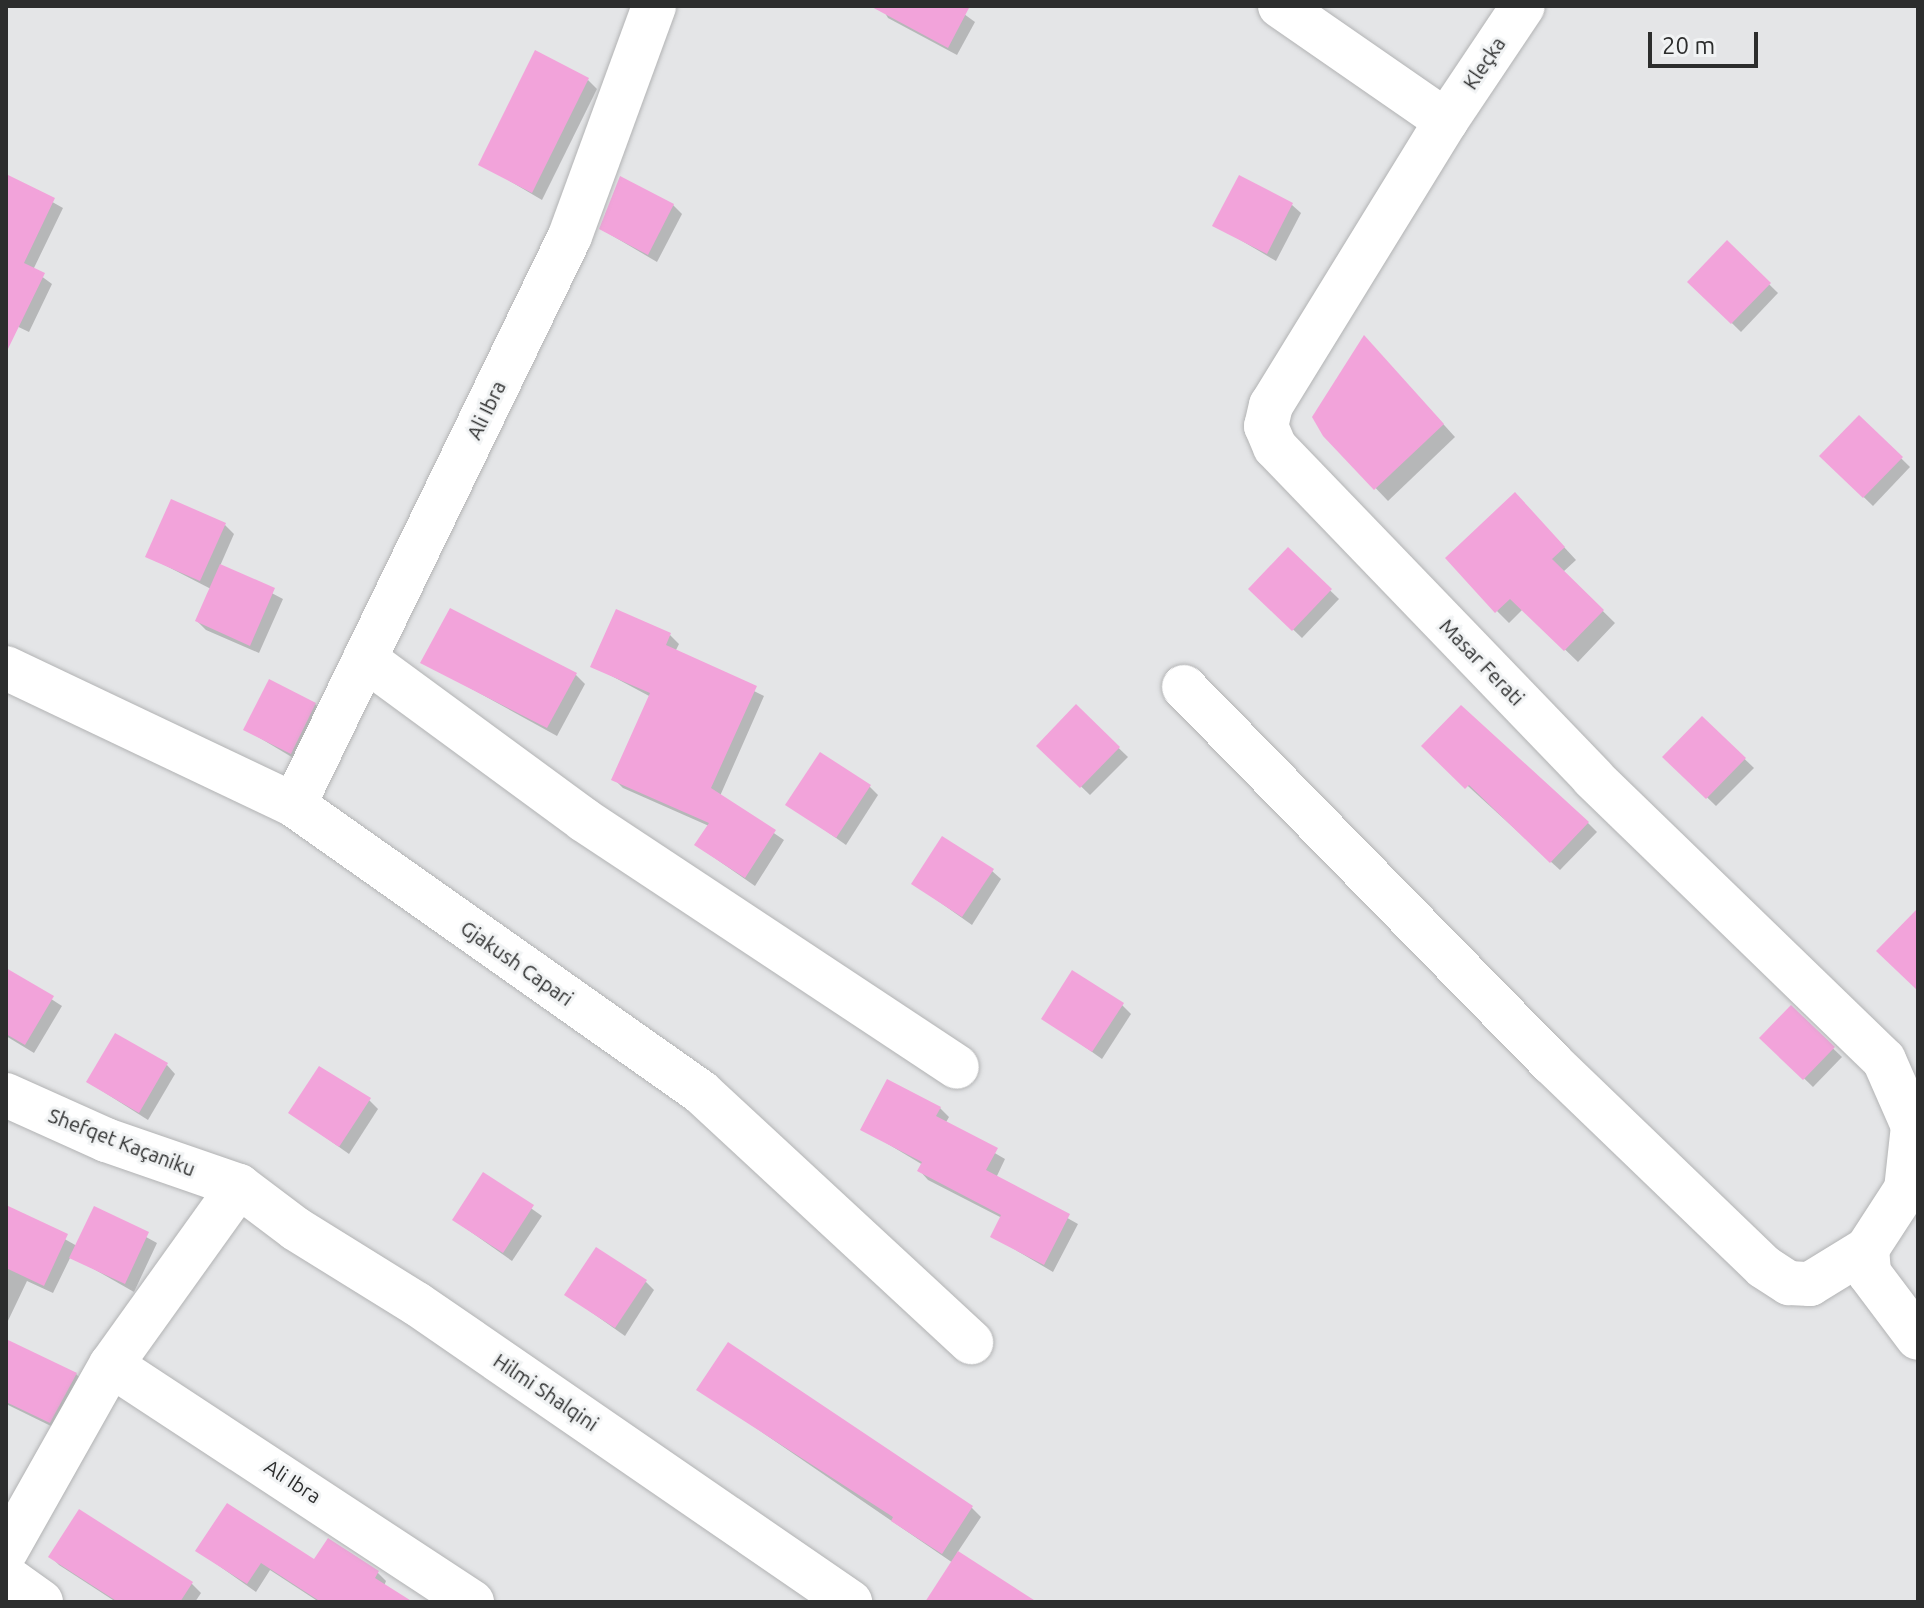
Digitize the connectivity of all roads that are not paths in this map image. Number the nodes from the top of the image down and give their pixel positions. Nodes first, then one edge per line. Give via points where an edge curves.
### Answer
1 (654, 6) edge
2 (1280, 6) edge
3 (1523, 6) edge
4 (1446, 121) junction
5 (365, 659) junction
6 (6, 668) edge
7 (1184, 687) dead end
8 (294, 805) junction
9 (957, 1067) dead end
10 (6, 1095) edge
11 (239, 1186) junction
12 (1867, 1249) junction
13 (1918, 1338) edge
14 (971, 1342) dead end
15 (111, 1365) junction
16 (6, 1551) edge
17 (6, 1577) edge
18 (41, 1602) edge
19 (472, 1602) edge
20 (850, 1602) edge

1 - 5 street, Ali Ibra via 570,236
2 - 4 street
3 - 4 street, Kleçka
4 - 12 street, Masar Ferati via 1271,405 1266,426 1275,447 1593,778 1884,1060 1913,1126 1906,1189
5 - 8 street, Ali Ibra
5 - 9 street via 584,820
6 - 8 street, Gjakush Capari
7 - 12 street via 1552,1063 1764,1267 1789,1283 1810,1284
8 - 14 street, Gjakush Capari via 702,1093
10 - 11 street, Shefqet Kaçaniku via 106,1140
11 - 15 street
11 - 20 street, Hilmi Shalqini
12 - 13 street via 1871,1280
15 - 16 street
15 - 19 street, Ali Ibra
17 - 18 street

